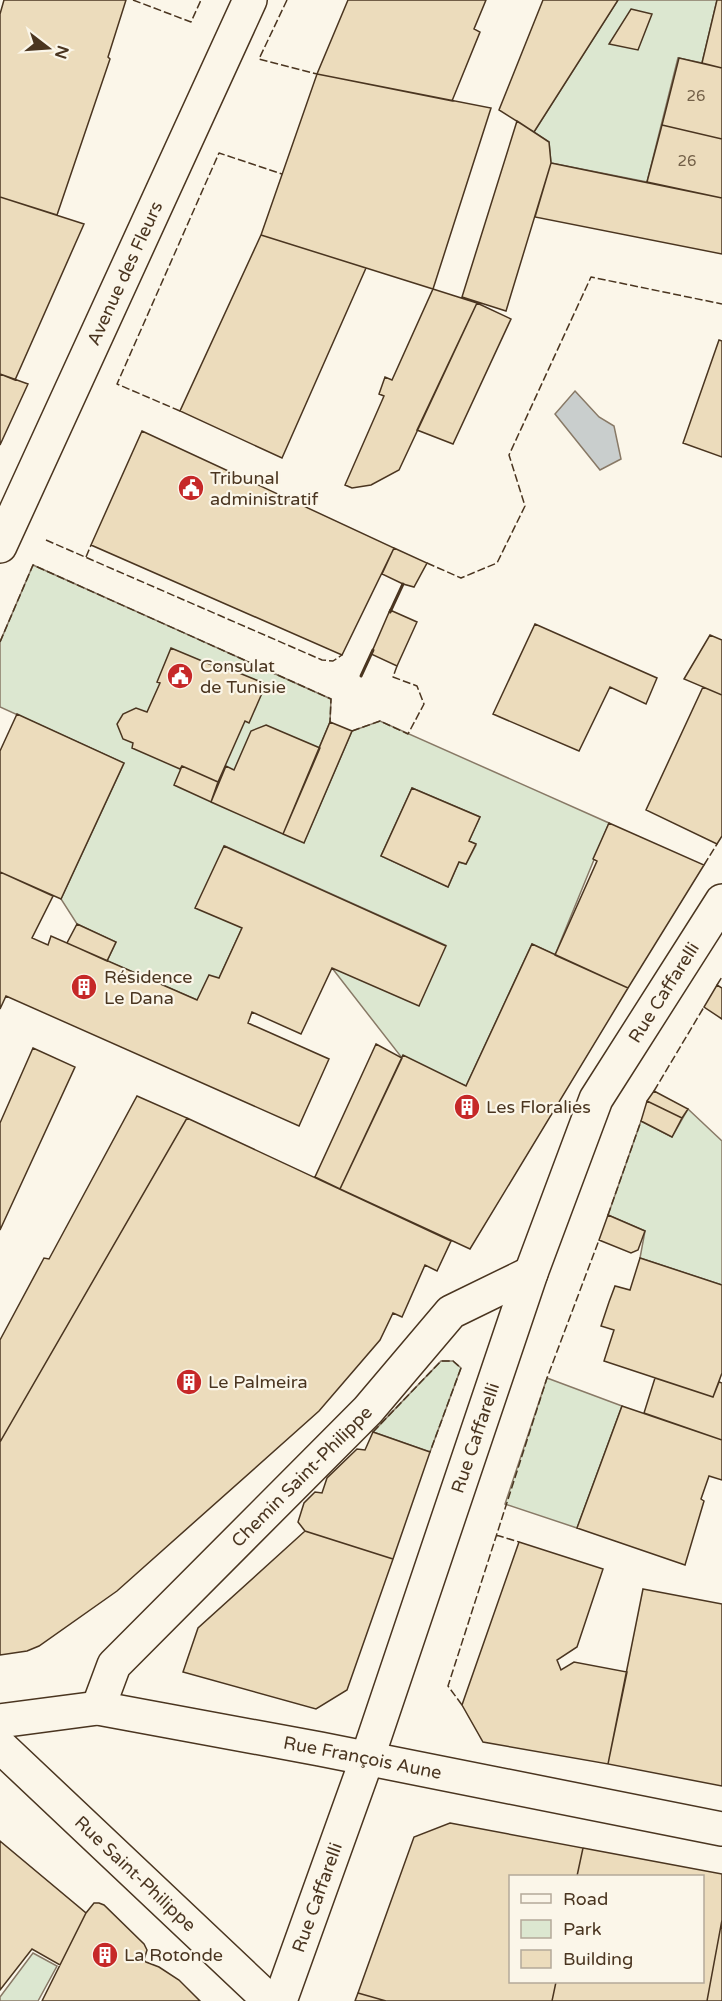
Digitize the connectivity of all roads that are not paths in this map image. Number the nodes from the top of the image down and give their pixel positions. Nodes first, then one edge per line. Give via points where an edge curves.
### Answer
1 (250, 0) edge
2 (0, 546) edge
3 (722, 901) edge
4 (531, 1273) junction
5 (98, 1708) junction
6 (0, 1721) edge
7 (0, 1746) edge
8 (367, 1759) junction
9 (722, 1829) edge
10 (270, 2001) edge
11 (280, 2001) edge

1 - 2 street, Avenue des Fleurs
3 - 4 street, Rue Caffarelli via 596,1099
4 - 5 street, Chemin Saint-Philippe via 451,1312 368,1410 114,1665
4 - 8 street, Rue Caffarelli
5 - 6 street, Rue François Aune
5 - 8 street, Rue François Aune
7 - 10 street, Rue Saint-Philippe
8 - 9 street, Rue François Aune
8 - 11 street, Rue Caffarelli

